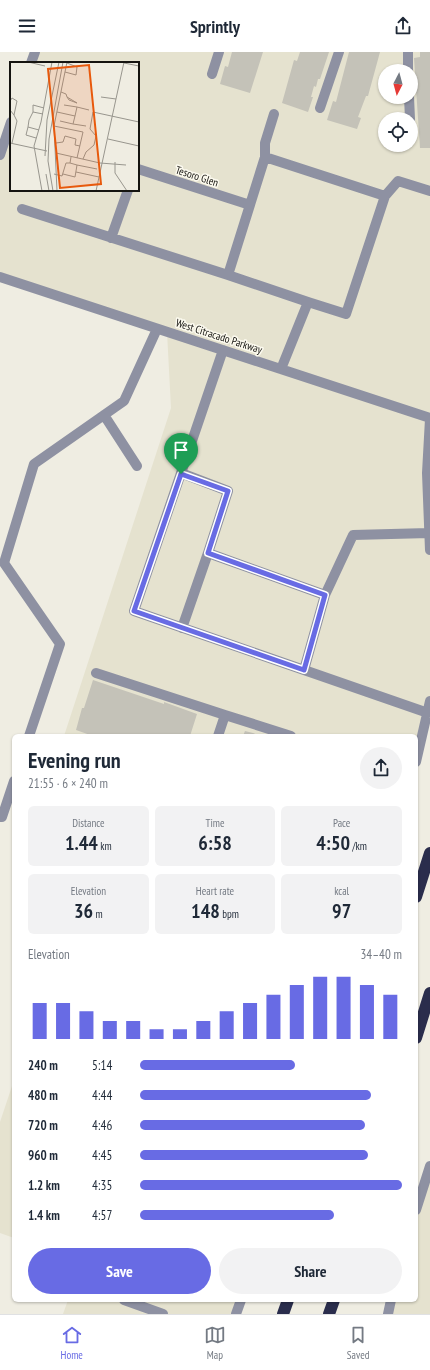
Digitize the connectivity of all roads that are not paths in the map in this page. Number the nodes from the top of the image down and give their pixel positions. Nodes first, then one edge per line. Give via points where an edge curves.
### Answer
1 (35, 52) edge
2 (219, 52) edge
3 (339, 52) edge
4 (408, 52) edge
5 (31, 62) edge
6 (408, 64) edge
7 (212, 74) dead end
8 (320, 108) dead end
9 (274, 114) dead end
10 (10, 127) edge
11 (0, 155) edge
12 (265, 157) junction
13 (139, 169) edge
14 (128, 191) edge
15 (430, 191) edge
16 (385, 196) junction
17 (250, 205) junction
18 (22, 209) dead end
19 (111, 238) junction
20 (228, 275) junction
21 (0, 277) edge
22 (308, 302) junction
23 (157, 329) junction
24 (223, 350) junction
25 (281, 369) junction
26 (104, 415) junction
27 (430, 418) edge
28 (137, 466) dead end
29 (181, 474) junction
30 (429, 533) edge
31 (430, 550) edge
32 (208, 553) junction
33 (2, 563) edge
34 (325, 595) junction
35 (182, 628) junction
36 (304, 670) junction
37 (96, 673) dead end
38 (430, 701) edge
39 (428, 713) junction
40 (225, 715) junction
41 (30, 734) edge
42 (219, 734) edge
43 (285, 734) edge
44 (418, 754) edge
45 (12, 787) edge
46 (0, 816) edge
47 (430, 853) edge
48 (418, 891) edge
49 (430, 993) edge
50 (418, 1032) edge
51 (430, 1166) edge
52 (418, 1204) edge
53 (130, 1302) edge
54 (240, 1302) edge
55 (288, 1302) edge
56 (289, 1302) edge
57 (333, 1302) edge
58 (391, 1302) edge
59 (163, 1314) edge
60 (236, 1314) edge
61 (283, 1314) edge
62 (286, 1314) edge
63 (329, 1314) edge
64 (388, 1314) edge

1 - 5 street
2 - 7 street
3 - 8 street
4 - 6 street
9 - 12 street via 265,143
10 - 11 street
12 - 16 street
12 - 17 street
13 - 17 street, Tesoro Glen
14 - 19 street
15 - 16 street via 398,181
16 - 22 street via 346,314
17 - 20 street
18 - 19 street
19 - 20 street
20 - 22 street
21 - 23 street, West Citracado Parkway
22 - 25 street
23 - 24 street, West Citracado Parkway
23 - 26 street via 124,401
24 - 25 street, West Citracado Parkway
24 - 29 street
25 - 27 street, West Citracado Parkway
26 - 28 street
26 - 33 street via 34,464
27 - 30 street via 427,474
29 - 32 street via 228,491
29 - 35 street via 134,611
30 - 31 street
30 - 34 street via 353,535
32 - 34 street
32 - 35 street
33 - 41 street via 60,644
34 - 36 street
35 - 36 street
36 - 39 street
37 - 40 street
38 - 39 street
39 - 44 street
40 - 42 street
40 - 43 street
45 - 46 street via 2,817
47 - 48 highway
49 - 50 highway
51 - 52 street
53 - 59 street
54 - 60 street
55 - 61 highway
56 - 62 highway
57 - 63 highway
58 - 64 street

